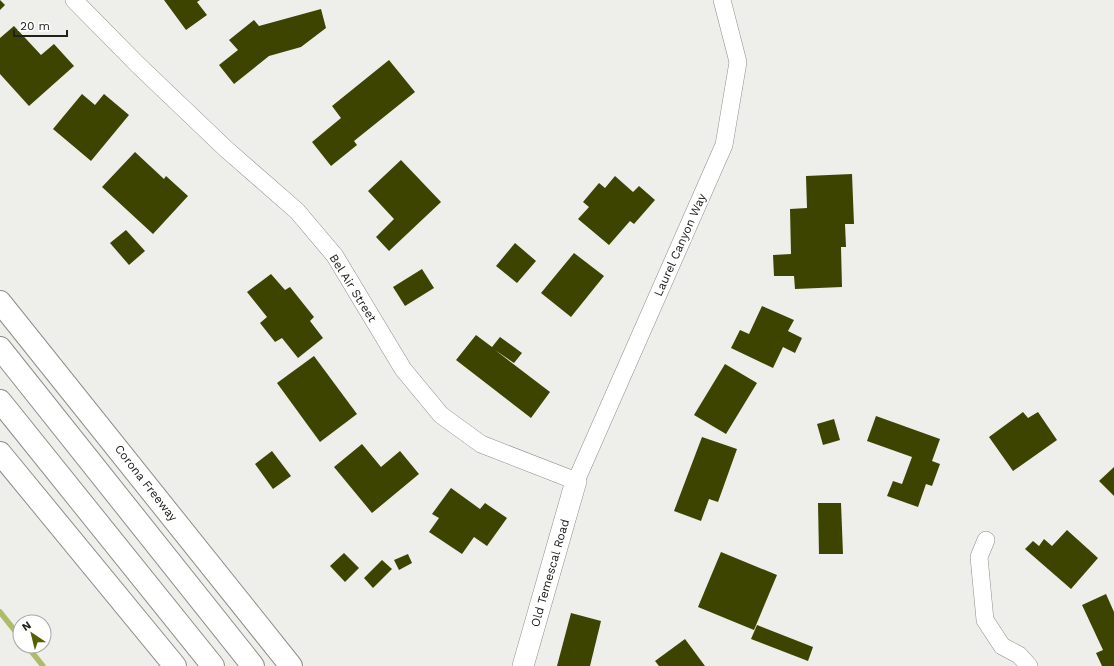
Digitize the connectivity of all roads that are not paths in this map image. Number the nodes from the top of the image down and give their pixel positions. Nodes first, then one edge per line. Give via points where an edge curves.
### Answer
1 (74, 0) edge
2 (722, 0) edge
3 (0, 302) edge
4 (0, 348) edge
5 (0, 400) edge
6 (0, 453) edge
7 (576, 480) junction
8 (25, 484) junction
9 (986, 540) dead end
10 (165, 607) junction
11 (175, 666) edge
12 (213, 666) edge
13 (253, 666) edge
14 (291, 666) edge
15 (523, 666) edge
16 (1029, 666) edge

1 - 7 street, Bel Air Street via 137,64 297,212 335,256 403,369 441,415 480,444
2 - 7 street, Laurel Canyon Way via 738,62 724,145
3 - 14 highway, Corona Freeway
4 - 13 highway
5 - 10 highway
6 - 8 highway
7 - 15 street, Old Temescal Road
8 - 10 highway
8 - 11 highway
9 - 16 street via 979,557 985,620 1002,646 1019,655
10 - 12 highway

